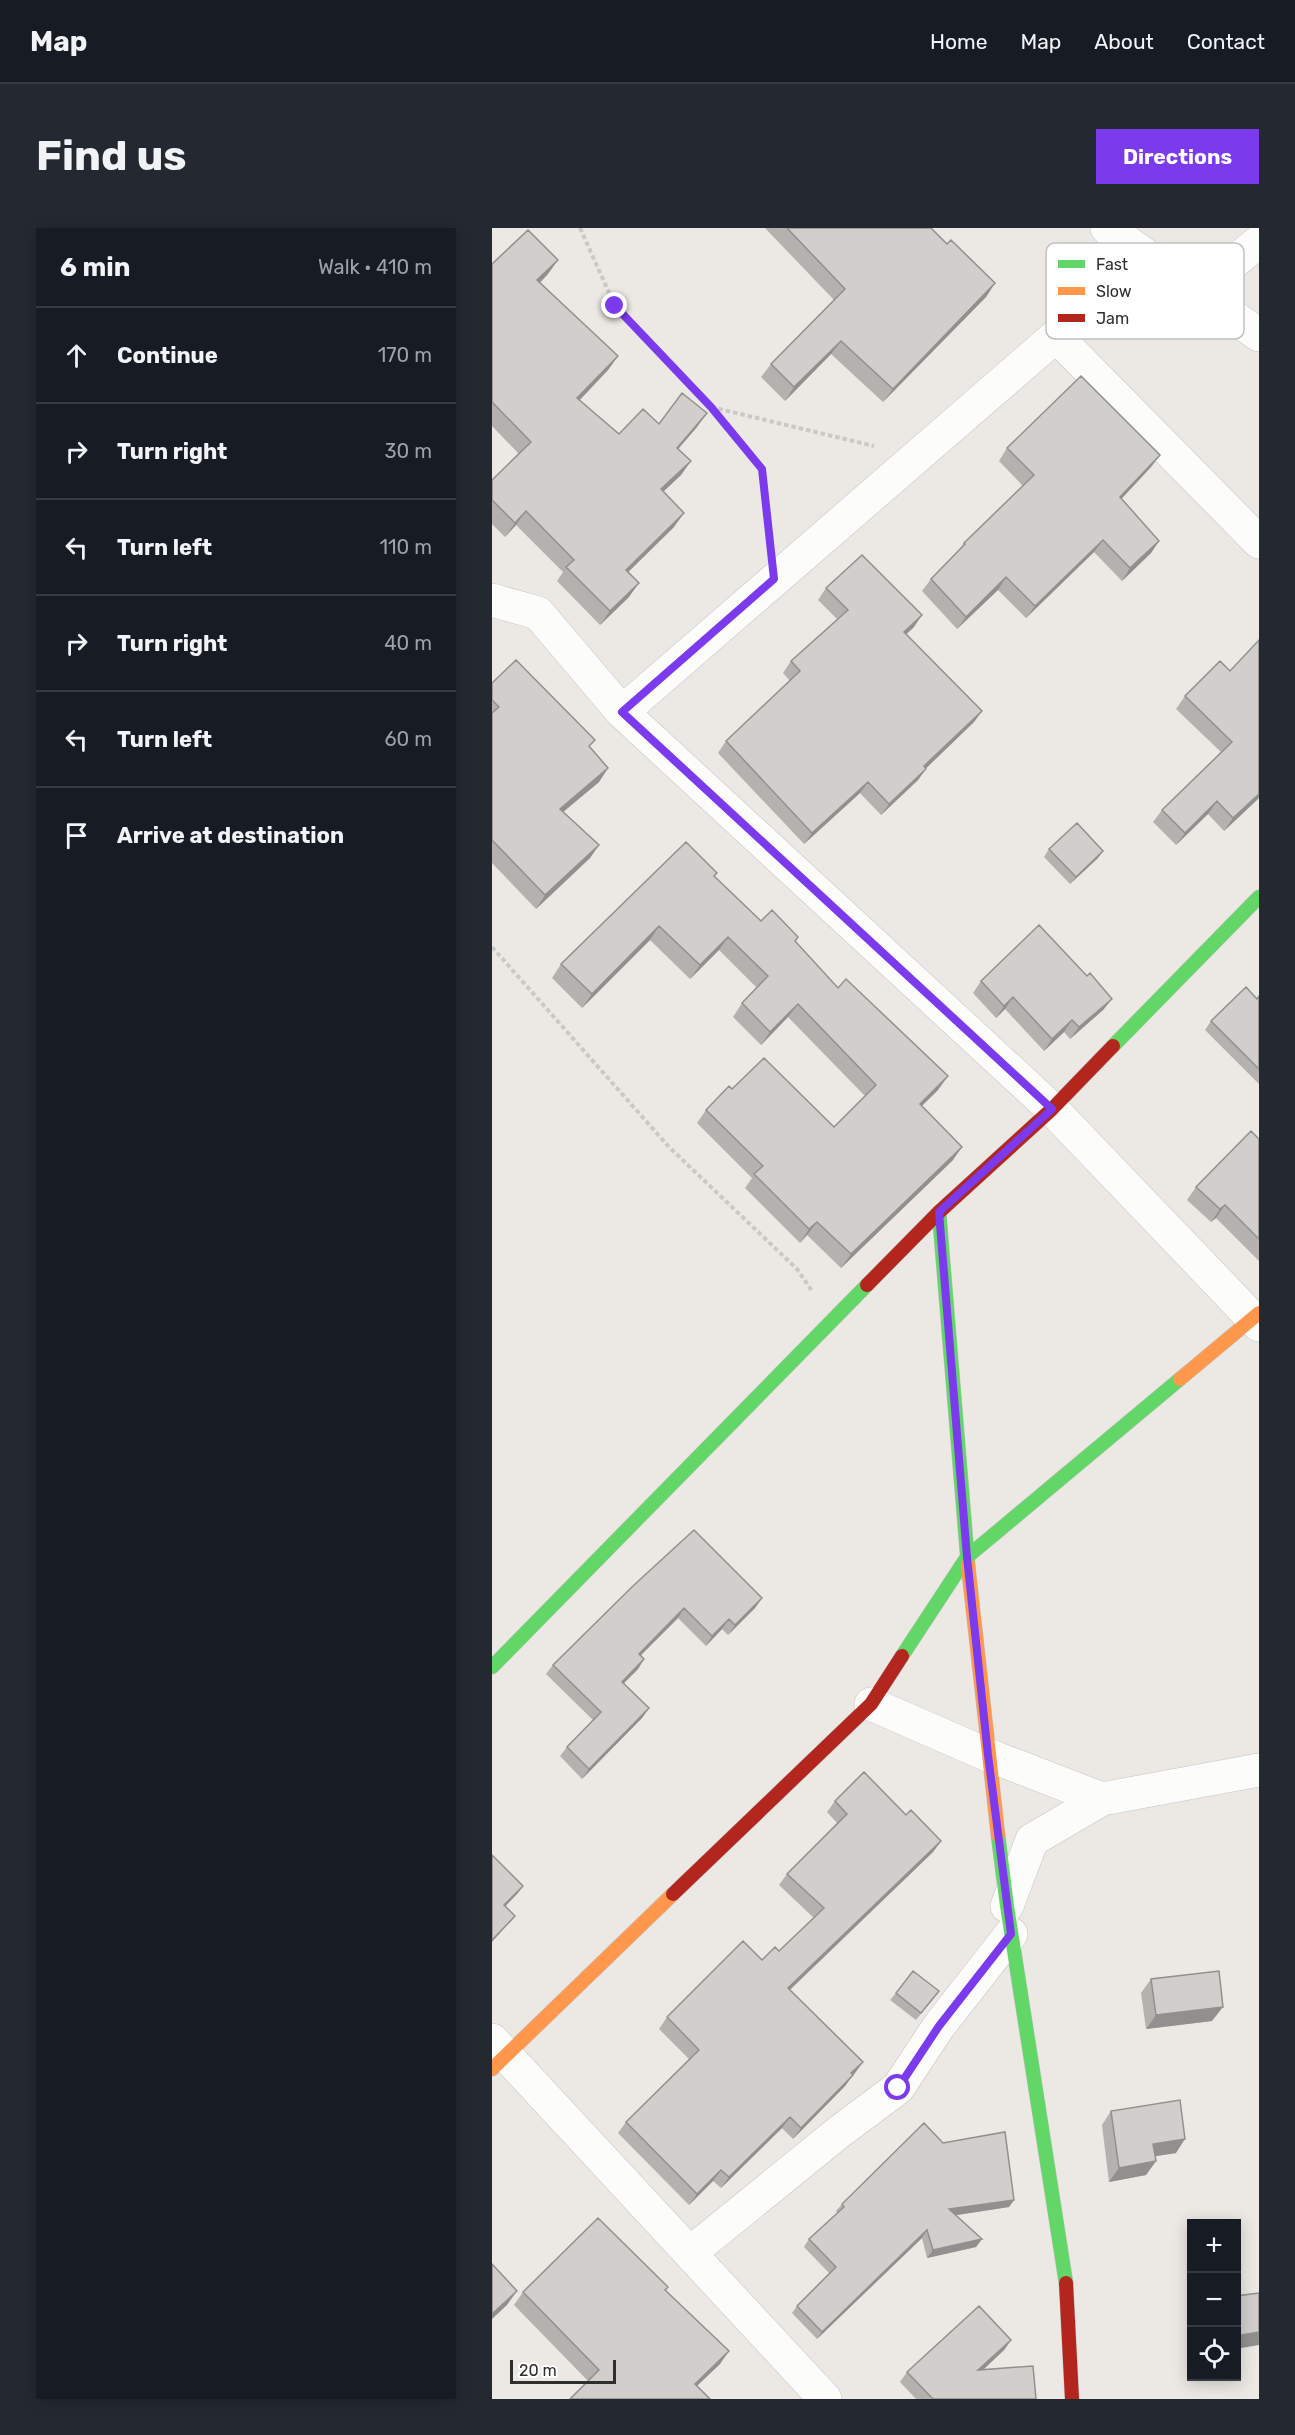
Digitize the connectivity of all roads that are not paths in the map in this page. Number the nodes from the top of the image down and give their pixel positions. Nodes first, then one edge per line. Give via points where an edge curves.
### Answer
1 (1259, 242) edge
2 (1244, 254) edge
3 (1244, 324) edge
4 (1259, 335) edge
5 (1052, 339) edge
6 (1059, 339) edge
7 (1259, 542) edge
8 (492, 600) edge
9 (622, 712) junction
10 (1259, 897) edge
11 (1052, 1109) junction
12 (939, 1212) junction
13 (1257, 1319) edge
14 (967, 1557) junction
15 (494, 1660) edge
16 (871, 1704) junction
17 (988, 1755) junction
18 (1259, 1770) edge
19 (1102, 1799) junction
20 (1009, 1920) junction
21 (497, 2055) edge
22 (690, 2253) junction
23 (825, 2399) edge
24 (1072, 2399) edge

1 - 2 street
3 - 4 street
5 - 9 street
6 - 7 street
8 - 9 street via 538,613
9 - 11 street
10 - 11 street
11 - 12 street
11 - 13 street
12 - 14 street
12 - 15 street
13 - 14 street
14 - 16 street
14 - 17 street
16 - 17 street
16 - 21 street
17 - 19 street
17 - 20 street
18 - 19 street
19 - 20 street via 1032,1840
20 - 22 street via 898,2088
20 - 24 street via 1065,2271
21 - 22 street
22 - 23 street

